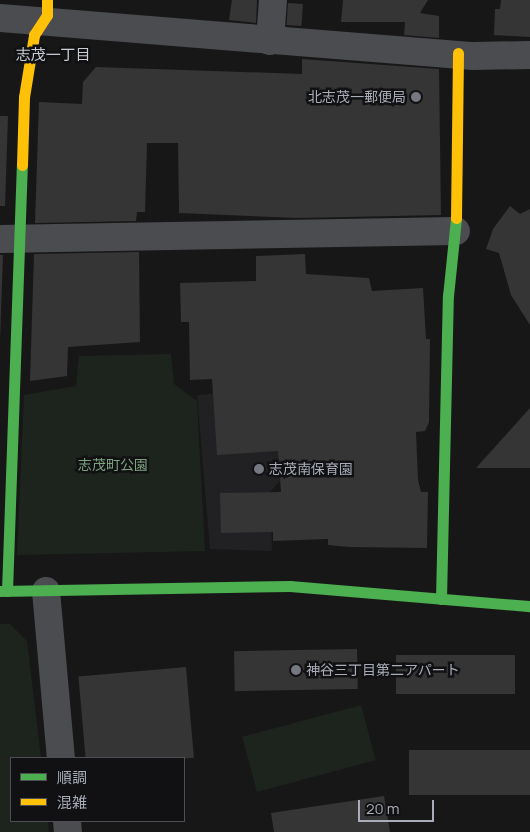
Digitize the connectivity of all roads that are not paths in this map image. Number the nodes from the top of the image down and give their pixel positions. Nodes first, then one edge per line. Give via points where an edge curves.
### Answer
1 (274, 0) edge
2 (44, 10) edge
3 (0, 18) edge
4 (270, 40) junction
5 (458, 53) junction
6 (530, 55) edge
7 (456, 231) junction
8 (9, 239) edge
9 (4, 591) edge
10 (46, 591) junction
11 (441, 599) junction
12 (530, 606) edge
13 (61, 757) edge

1 - 4 street
2 - 3 street
2 - 4 street
2 - 8 street via 34,35 24,97
4 - 5 street
5 - 6 street
5 - 7 street
7 - 8 street
7 - 11 street via 448,296
8 - 9 street
9 - 10 street
10 - 11 street via 290,586
10 - 13 street
11 - 12 street

